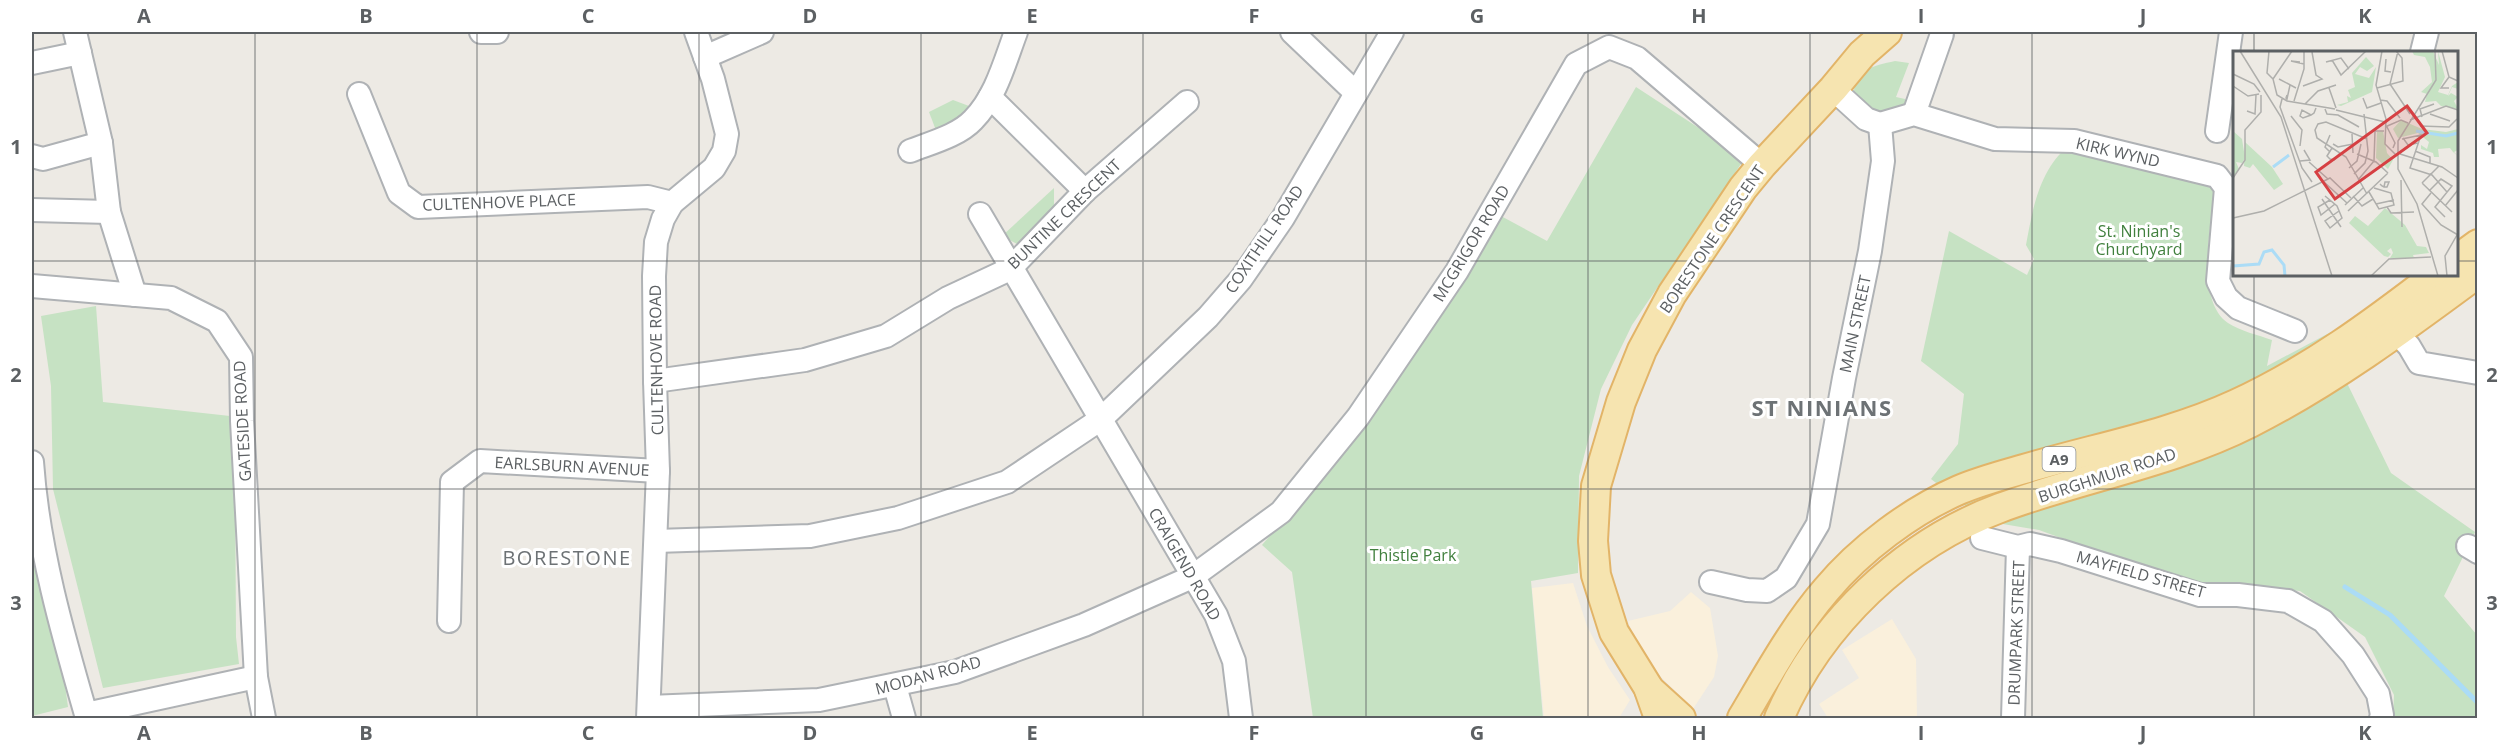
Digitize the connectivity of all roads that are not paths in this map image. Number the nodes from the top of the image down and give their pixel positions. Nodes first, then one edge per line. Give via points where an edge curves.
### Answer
1 (481, 32) edge
2 (497, 32) edge
3 (696, 32) edge
4 (762, 32) edge
5 (1016, 32) edge
6 (1292, 32) edge
7 (1392, 32) edge
8 (1887, 32) edge
9 (2231, 32) edge
10 (2427, 32) edge
11 (1942, 34) dead end
12 (78, 42) edge
13 (2422, 51) edge
14 (705, 57) junction
15 (32, 63) edge
16 (1833, 89) junction
17 (1356, 93) junction
18 (359, 94) dead end
19 (990, 97) junction
20 (1187, 102) dead end
21 (1914, 114) junction
22 (1880, 124) junction
23 (2217, 131) dead end
24 (101, 143) junction
25 (910, 151) dead end
26 (32, 156) edge
27 (1762, 165) junction
28 (1085, 191) junction
29 (672, 203) junction
30 (32, 210) edge
31 (109, 212) junction
32 (980, 214) dead end
33 (2478, 244) edge
34 (2458, 259) edge
35 (1010, 268) junction
36 (2478, 273) edge
37 (2435, 276) edge
38 (32, 286) edge
39 (135, 295) junction
40 (2388, 325) junction
41 (2295, 331) dead end
42 (2478, 373) edge
43 (655, 381) junction
44 (1101, 419) junction
45 (32, 462) edge
46 (658, 471) junction
47 (1982, 538) dead end
48 (656, 541) junction
49 (2018, 547) junction
50 (1192, 577) junction
51 (1711, 582) dead end
52 (449, 621) dead end
53 (256, 677) junction
54 (895, 686) junction
55 (1648, 687) junction
56 (649, 713) edge
57 (86, 716) edge
58 (264, 718) edge
59 (904, 718) edge
60 (1241, 718) edge
61 (1659, 718) edge
62 (1681, 718) edge
63 (1742, 718) edge
64 (1779, 718) edge
65 (2013, 718) edge
66 (2381, 718) edge

1 - 2 street
3 - 14 street, CULTENHOVE ROAD
4 - 14 street
5 - 19 street
6 - 17 street
7 - 17 street, COXITHILL ROAD
8 - 16 main road, BORESTONE CRESCENT via 1862,54
9 - 23 street
10 - 13 street
11 - 21 street
12 - 15 street
12 - 24 street
14 - 29 street, CULTENHOVE ROAD via 727,134 724,151 714,168
16 - 22 street via 1866,118
16 - 27 main road, BORESTONE CRESCENT
17 - 44 street, COXITHILL ROAD via 1283,218 1241,279 1208,317
18 - 29 street, CULTENHOVE PLACE via 399,193 418,207 648,197
19 - 25 street via 972,122
19 - 28 street
20 - 28 street, BUNTINE CRESCENT
21 - 22 street
21 - 41 street, KIRK WYND via 1995,139 2073,141 2217,176 2226,188 2218,281 2226,297 2238,308
22 - 51 street, MAIN STREET via 1883,161 1870,251 1818,524 1786,578 1767,591
24 - 26 street via 43,159
24 - 31 street
27 - 50 street, MCGRIGOR ROAD via 1637,58 1609,46 1576,64 1457,271 1358,417 1281,512
27 - 55 main road, BORESTONE CRESCENT via 1672,294 1642,350 1621,402 1596,486 1596,575 1614,632
28 - 35 street, BUNTINE CRESCENT
29 - 43 street, CULTENHOVE ROAD via 656,242
30 - 31 street
31 - 39 street
32 - 35 street, CRAIGEND ROAD
33 - 34 main road
35 - 43 street, BUNTINE CRESCENT via 948,298 886,336 805,360
35 - 44 street, CRAIGEND ROAD
36 - 40 main road, BURGHMUIR ROAD / A9
37 - 40 main road, BURGHMUIR ROAD / A9
38 - 39 street, GATESIDE ROAD
39 - 53 street, GATESIDE ROAD via 171,298 217,321 241,357
40 - 42 street via 2419,363
40 - 63 main road, BURGHMUIR ROAD / A9 via 2235,404 2172,428 1959,490 1897,525 1825,590
40 - 64 main road, BURGHMUIR ROAD / A9 via 2311,388 2249,424 2149,464 2002,508 1960,525 1919,551 1845,614 1793,687
43 - 46 street, CULTENHOVE ROAD
44 - 48 street, COXITHILL ROAD via 1007,482 898,518 810,536
44 - 50 street, CRAIGEND ROAD
45 - 57 street via 35,504
46 - 48 street, CULTENHOVE ROAD
46 - 52 street, EARLSBURN AVENUE via 480,461 453,482
47 - 49 street, MAYFIELD STREET
48 - 56 street, CULTENHOVE ROAD
49 - 65 street, DRUMPARK STREET
49 - 66 street, MAYFIELD STREET via 2030,544 2061,550 2200,596 2238,595 2288,602 2323,621 2353,655 2378,694
50 - 54 street, MODAN ROAD via 1084,625 955,672
50 - 60 street, CRAIGEND ROAD via 1216,615 1234,661
53 - 57 street
53 - 58 street, GATESIDE ROAD
54 - 56 street, MODAN ROAD via 819,700
54 - 59 street
55 - 61 main road, BORESTONE CRESCENT
55 - 62 main road, BORESTONE CRESCENT

